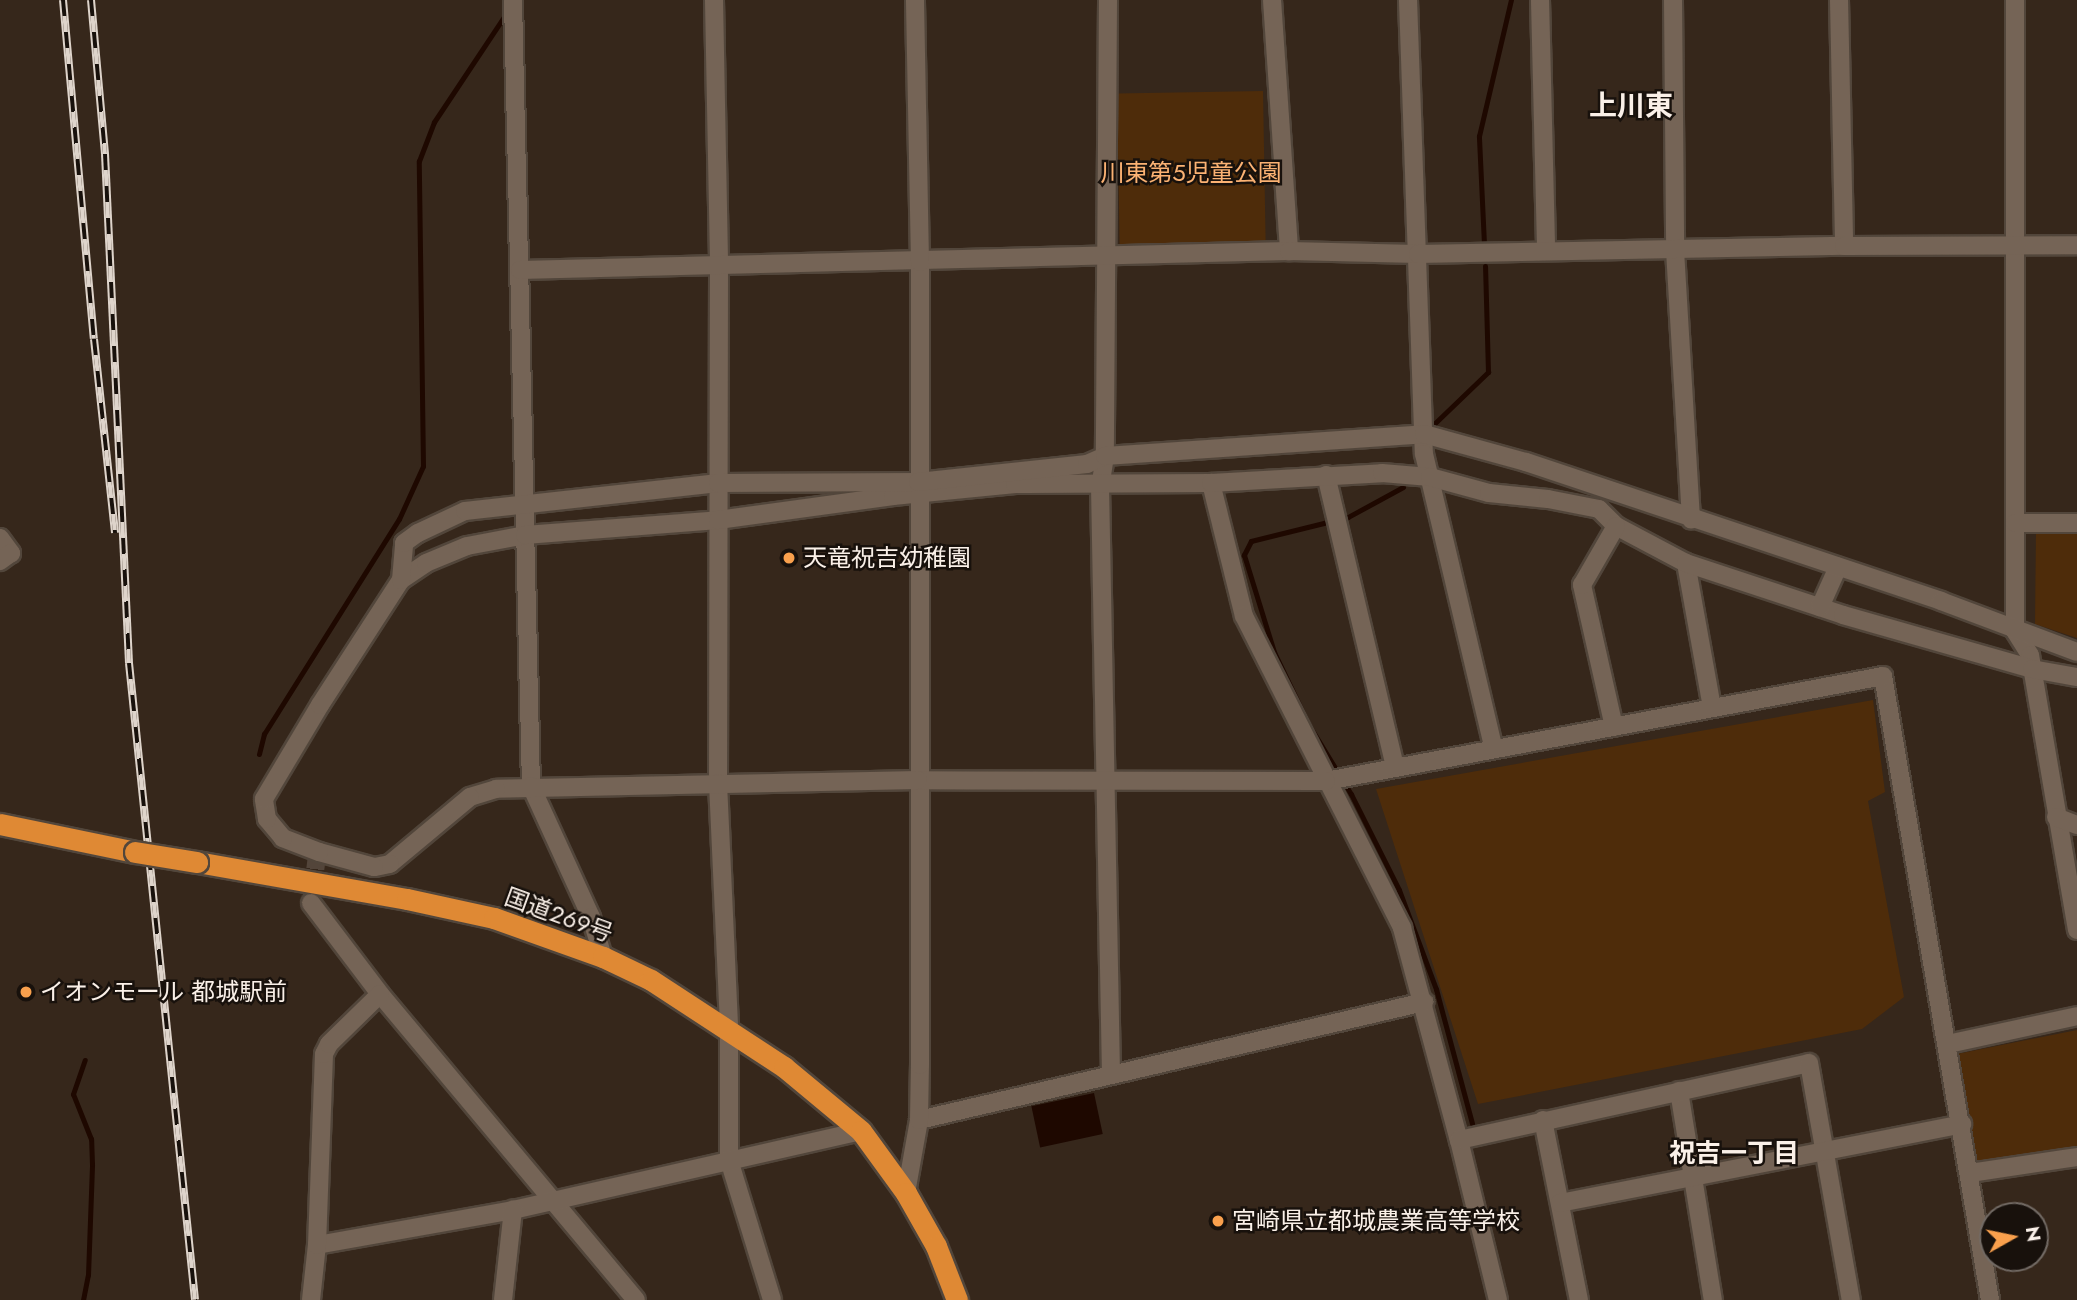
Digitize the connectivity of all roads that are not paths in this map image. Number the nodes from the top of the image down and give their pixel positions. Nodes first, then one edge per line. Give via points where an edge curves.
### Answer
1 (513, 0) edge
2 (714, 0) edge
3 (915, 0) edge
4 (1108, 0) edge
5 (1272, 0) edge
6 (1408, 0) edge
7 (1540, 0) edge
8 (1673, 0) edge
9 (1839, 0) edge
10 (2015, 0) edge
11 (2077, 245) edge
12 (1844, 246) junction
13 (2014, 246) junction
14 (1675, 250) junction
15 (1289, 251) junction
16 (1546, 251) junction
17 (1418, 254) junction
18 (1105, 258) junction
19 (920, 262) junction
20 (719, 267) junction
21 (520, 270) junction
22 (1424, 434) junction
23 (1105, 456) junction
24 (1326, 475) junction
25 (1430, 477) junction
26 (718, 483) junction
27 (1211, 483) junction
28 (1100, 486) junction
29 (918, 488) junction
30 (523, 502) junction
31 (718, 520) junction
32 (1691, 520) junction
33 (2015, 523) junction
34 (2077, 523) edge
35 (1616, 526) junction
36 (525, 535) junction
37 (0, 538) edge
38 (0, 561) edge
39 (1686, 563) junction
40 (1838, 567) junction
41 (401, 580) junction
42 (1820, 607) junction
43 (2015, 631) junction
44 (2077, 652) edge
45 (2032, 669) junction
46 (2077, 677) edge
47 (1712, 708) junction
48 (1614, 727) junction
49 (1494, 749) junction
50 (1395, 768) junction
51 (1107, 779) junction
52 (918, 780) junction
53 (1326, 781) junction
54 (718, 783) junction
55 (531, 786) junction
56 (2056, 817) junction
57 (0, 824) edge
58 (2077, 825) edge
59 (311, 902) tunnel mouth
60 (2077, 930) edge
61 (603, 957) junction
62 (380, 994) junction
63 (1423, 1002) junction
64 (2077, 1016) edge
65 (729, 1028) junction
66 (1948, 1044) junction
67 (1111, 1073) junction
68 (1679, 1091) junction
69 (919, 1120) junction
70 (1543, 1120) junction
71 (1962, 1124) junction
72 (860, 1131) junction
73 (1460, 1140) junction
74 (1826, 1151) junction
75 (2077, 1157) edge
76 (729, 1160) junction
77 (1970, 1173) junction
78 (1692, 1177) junction
79 (906, 1193) junction
80 (551, 1200) junction
81 (1560, 1203) junction
82 (513, 1210) junction
83 (317, 1245) junction
84 (311, 1300) edge
85 (503, 1300) edge
86 (636, 1300) edge
87 (772, 1300) edge
88 (957, 1300) edge
89 (1498, 1300) edge
90 (1579, 1300) edge
91 (1713, 1300) edge
92 (1851, 1300) edge
93 (1990, 1300) edge

1 - 21 street
2 - 20 street
3 - 19 street
4 - 18 street
5 - 15 street
6 - 17 street
7 - 16 street
8 - 14 street
9 - 12 street
10 - 13 street
11 - 13 street
12 - 13 street
12 - 14 street
13 - 33 street
14 - 16 street
14 - 32 street
15 - 17 street
15 - 18 street
16 - 17 street
17 - 22 street
18 - 19 street
18 - 23 street
19 - 20 street
19 - 29 street
20 - 21 street
20 - 26 street
21 - 30 street
22 - 23 street
22 - 25 street
22 - 32 street via 1526,462
23 - 28 street
23 - 29 street via 1076,465
24 - 25 street via 1382,472
24 - 27 street
24 - 50 street
25 - 35 street via 1489,493 1599,509
25 - 49 street
26 - 29 street
26 - 30 street
26 - 31 street
27 - 28 street
27 - 53 street via 1244,616
28 - 29 street
28 - 51 street
29 - 31 street
29 - 52 street
30 - 36 street
30 - 41 street via 465,511 418,533 404,543
31 - 36 street
31 - 54 street
32 - 40 street
33 - 34 street
33 - 43 street
35 - 39 street
35 - 48 street via 1582,585
36 - 41 street via 467,546 426,563
36 - 55 street
37 - 38 street via 11,553
39 - 42 street
39 - 47 street
40 - 42 street
40 - 43 street
41 - 55 street via 264,799 267,819 283,838 318,855 374,867 390,864 470,797
42 - 45 street
43 - 44 street
43 - 45 street via 2030,655
45 - 46 street
45 - 56 street
47 - 48 street
47 - 66 street via 1883,676
48 - 49 street
49 - 50 street
50 - 53 street
51 - 52 street
51 - 53 street
51 - 67 street
52 - 54 street
52 - 69 street
53 - 63 street via 1402,928
54 - 55 street
54 - 65 street
55 - 61 street via 592,917
56 - 58 street
56 - 60 street
57 - 61 highway, 国道269号, bridge via 494,918
59 - 62 street
61 - 65 highway, 国道269号 via 651,980
62 - 80 street
62 - 83 street via 324,1054
63 - 67 street
63 - 73 street
64 - 66 street
65 - 72 highway, 国道269号
65 - 76 street
66 - 71 street
67 - 69 street
68 - 70 street
68 - 74 street via 1810,1063
68 - 78 street
69 - 79 street
70 - 73 street
70 - 81 street
71 - 74 street
71 - 77 street
72 - 76 street
72 - 79 highway, 国道269号
73 - 89 street
74 - 78 street
74 - 92 street
75 - 77 street
76 - 80 street
76 - 87 street
77 - 93 street
78 - 81 street
78 - 91 street
79 - 88 highway, 国道269号 via 936,1245
80 - 82 street
80 - 86 street
81 - 90 street
82 - 83 street
82 - 85 street
83 - 84 street

